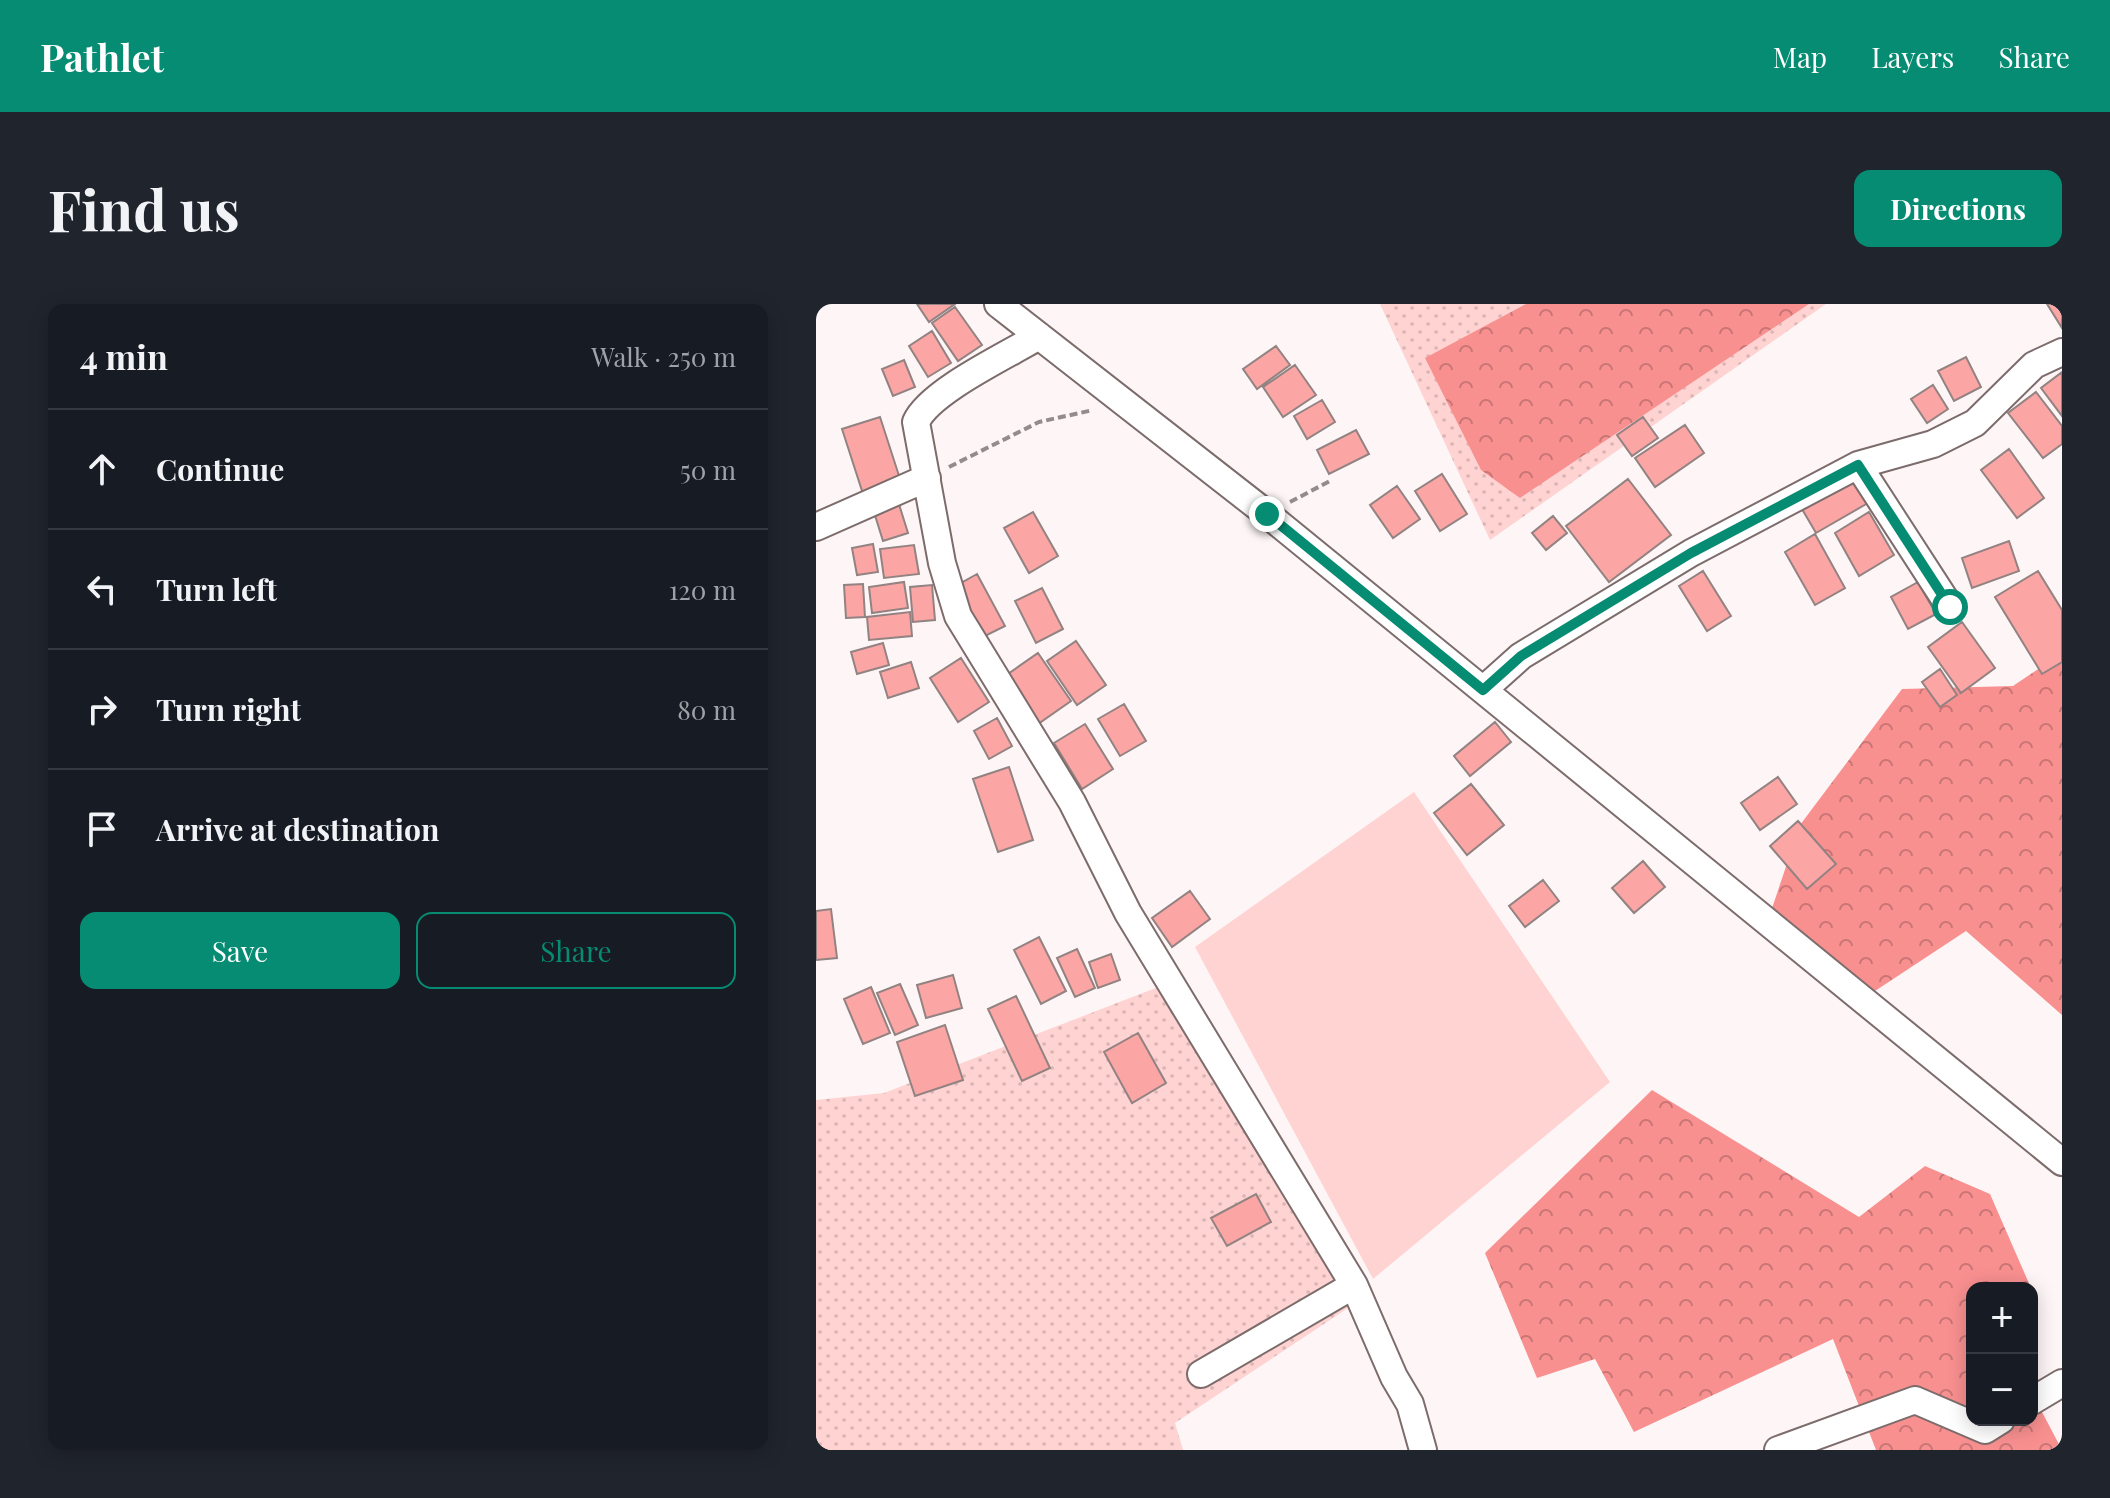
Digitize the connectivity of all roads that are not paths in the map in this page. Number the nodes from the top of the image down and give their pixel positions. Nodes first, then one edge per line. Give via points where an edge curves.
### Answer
1 (998, 304) edge
2 (1039, 336) junction
3 (2062, 352) edge
4 (1858, 465) junction
5 (927, 478) junction
6 (816, 527) edge
7 (1950, 607) dead end
8 (1483, 690) junction
9 (2062, 1162) edge
10 (1354, 1285) junction
11 (1201, 1374) dead end
12 (2062, 1383) edge
13 (2038, 1397) edge
14 (1966, 1422) edge
15 (1423, 1450) edge
16 (1778, 1450) edge

1 - 2 street
2 - 5 street via 921,411 916,422
2 - 8 street
3 - 4 street via 2034,365 1975,423 1933,444
4 - 7 street
4 - 8 street via 1691,553 1521,656
5 - 6 street
5 - 10 street via 958,616 1072,802 1128,913
8 - 9 street
10 - 11 street
10 - 15 street via 1410,1404
12 - 13 street
14 - 16 street via 1915,1400

